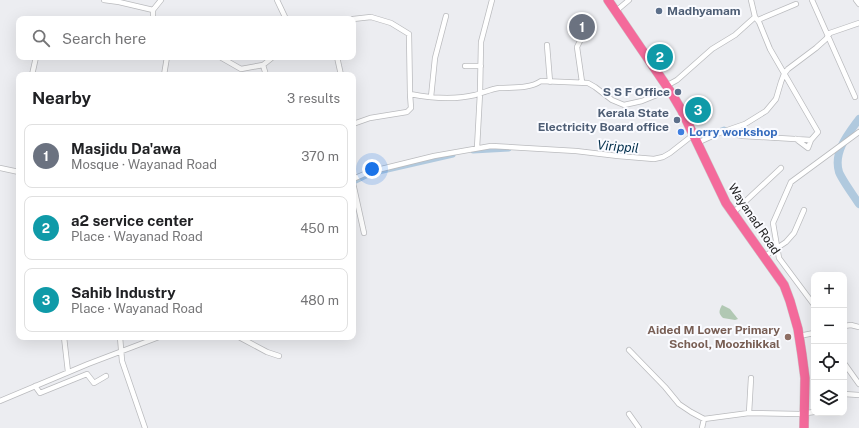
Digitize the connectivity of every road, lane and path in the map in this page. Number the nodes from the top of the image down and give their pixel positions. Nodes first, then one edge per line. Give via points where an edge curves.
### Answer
1 (104, 0) edge
2 (161, 0) edge
3 (277, 0) edge
4 (492, 0) edge
5 (608, 0) edge
6 (629, 0) edge
7 (812, 0) edge
8 (856, 0) edge
9 (753, 1) edge
10 (796, 4) dead end
11 (859, 4) edge
12 (153, 10) junction
13 (616, 11) junction
14 (153, 16) edge
15 (285, 16) edge
16 (446, 16) dead end
17 (756, 18) junction
18 (356, 19) edge
19 (859, 23) edge
20 (828, 35) junction
21 (582, 37) dead end
22 (547, 45) dead end
23 (35, 60) edge
24 (167, 60) edge
25 (225, 60) edge
26 (269, 60) edge
27 (338, 60) edge
28 (263, 65) junction
29 (465, 66) dead end
30 (481, 66) junction
31 (33, 72) edge
32 (165, 72) edge
33 (265, 72) edge
34 (340, 72) edge
35 (784, 74) junction
36 (475, 77) dead end
37 (480, 77) junction
38 (550, 82) junction
39 (582, 82) junction
40 (668, 88) junction
41 (480, 93) junction
42 (410, 94) junction
43 (430, 97) junction
44 (855, 97) dead end
45 (356, 124) edge
46 (721, 132) junction
47 (859, 132) edge
48 (695, 139) junction
49 (796, 139) junction
50 (811, 140) junction
51 (476, 148) junction
52 (0, 168) edge
53 (781, 168) dead end
54 (16, 171) edge
55 (356, 178) edge
56 (356, 197) edge
57 (804, 210) dead end
58 (734, 213) junction
59 (364, 233) dead end
60 (777, 248) junction
61 (765, 256) junction
62 (811, 301) edge
63 (847, 326) edge
64 (859, 327) edge
65 (811, 334) edge
66 (799, 336) junction
67 (64, 340) edge
68 (120, 340) edge
69 (151, 340) edge
70 (245, 340) edge
71 (629, 350) dead end
72 (120, 352) junction
73 (279, 356) dead end
74 (847, 367) edge
75 (68, 372) junction
76 (106, 376) dead end
77 (751, 378) dead end
78 (859, 384) edge
79 (35, 386) junction
80 (847, 394) edge
81 (859, 395) edge
82 (0, 401) edge
83 (811, 412) edge
84 (749, 413) junction
85 (804, 413) junction
86 (629, 414) dead end
87 (704, 419) junction
88 (145, 428) edge
89 (639, 428) edge
90 (702, 428) edge
91 (804, 428) edge

1 - 12 street
2 - 12 street
3 - 15 street
4 - 30 street via 481,42
5 - 13 highway, Wayanad Road
6 - 13 street
7 - 20 street
8 - 11 street
9 - 17 street
10 - 17 street
12 - 14 street
13 - 40 highway, Wayanad Road
16 - 43 street via 435,58
17 - 35 street
17 - 40 street via 712,49
18 - 42 street via 371,17 391,23 409,34
19 - 20 street
20 - 35 street
20 - 44 street
21 - 39 street via 577,47
22 - 38 street
23 - 31 street
24 - 32 street
25 - 28 street via 241,69
26 - 28 street
27 - 34 street
28 - 33 street
29 - 30 street
30 - 37 street
35 - 46 street via 776,99 766,111 745,124
35 - 50 street via 818,132
36 - 37 street
37 - 41 street
38 - 39 street
38 - 41 street via 541,81
39 - 40 street via 593,85 607,98 624,105 642,101
40 - 48 highway, Wayanad Road
41 - 43 street
41 - 51 street
42 - 43 street
42 - 45 street via 411,108 407,112 370,118
46 - 48 street
46 - 49 street
47 - 60 street via 791,182 773,223
48 - 51 street via 670,153 654,158 559,149 490,146
48 - 58 highway, Wayanad Road via 716,184
49 - 50 street
49 - 50 street via 808,148
51 - 55 street via 369,172
52 - 54 street
53 - 58 street
56 - 59 street
57 - 60 street via 794,233
58 - 61 highway, Wayanad Road
60 - 61 street
60 - 62 street via 779,258
61 - 66 highway, Wayanad Road via 784,285
63 - 64 street
65 - 66 street
66 - 85 highway, Wayanad Road via 805,378
67 - 75 street
68 - 72 street
69 - 72 street
70 - 73 street
71 - 87 street via 679,404
72 - 75 street
72 - 88 street
74 - 78 street
75 - 79 street
76 - 79 street via 94,383 87,374 40,393
77 - 84 street
79 - 82 street
80 - 81 street
83 - 85 street
84 - 85 street
84 - 87 street
85 - 91 highway, Wayanad Road
86 - 89 street
87 - 90 street

